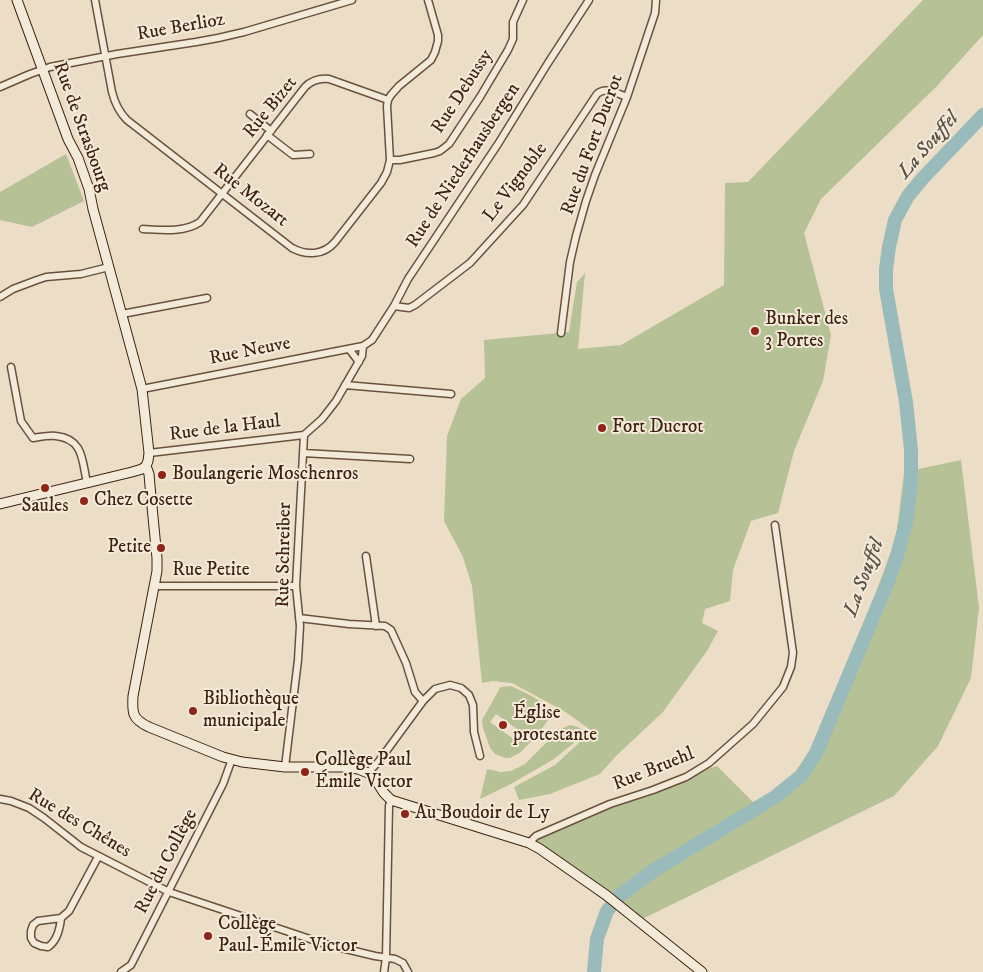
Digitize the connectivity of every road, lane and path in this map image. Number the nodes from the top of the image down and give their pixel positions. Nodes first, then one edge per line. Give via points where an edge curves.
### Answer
1 (17, 0) edge
2 (95, 0) edge
3 (352, 0) edge
4 (428, 0) edge
5 (523, 0) edge
6 (590, 0) edge
7 (656, 0) edge
8 (106, 57) junction
9 (42, 70) junction
10 (0, 87) edge
11 (627, 97) junction
12 (388, 100) junction
13 (250, 114) dead end
14 (269, 133) junction
15 (310, 154) dead end
16 (390, 160) junction
17 (222, 194) junction
18 (143, 229) dead end
19 (109, 267) junction
20 (0, 297) edge
21 (207, 298) dead end
22 (394, 306) junction
23 (122, 314) junction
24 (561, 333) dead end
25 (363, 346) junction
26 (349, 348) junction
27 (359, 362) junction
28 (11, 367) dead end
29 (345, 386) junction
30 (142, 388) junction
31 (451, 394) dead end
32 (304, 435) junction
33 (149, 453) junction
34 (303, 453) junction
35 (410, 458) dead end
36 (146, 466) junction
37 (87, 483) junction
38 (0, 504) edge
39 (775, 525) dead end
40 (366, 556) dead end
41 (155, 586) junction
42 (296, 586) junction
43 (299, 618) junction
44 (376, 626) junction
45 (423, 701) junction
46 (480, 756) dead end
47 (232, 760) junction
48 (285, 767) junction
49 (368, 774) junction
50 (0, 799) edge
51 (391, 800) junction
52 (529, 843) junction
53 (98, 857) junction
54 (168, 892) junction
55 (62, 918) junction
56 (386, 958) junction
57 (121, 972) edge
58 (384, 972) edge
59 (408, 972) edge
60 (702, 972) edge

1 - 9 street, Rue de Strasbourg
2 - 8 street, Rue Mozart
3 - 8 street, Rue Berlioz via 218,38
4 - 12 street via 438,35 437,47 431,60 395,90
5 - 16 street, Rue Debussy via 513,22 511,45 448,144 434,153
6 - 22 street, Rue de Niederhausbergen via 408,279
7 - 11 street, Rue du Fort Ducrot via 655,13
8 - 9 street, Rue Berlioz
8 - 17 street, Rue Mozart via 114,101 121,114
9 - 10 street, Rue Berlioz
9 - 19 street, Rue de Strasbourg via 87,184
11 - 22 street, Le Vignoble via 609,90 597,94 523,205 492,240 464,268 415,305 409,308
11 - 24 street, Rue du Fort Ducrot via 594,175 582,215 569,269
12 - 14 street, Rue Bizet via 335,80 317,79 305,87
12 - 16 street
13 - 14 street
14 - 15 street via 293,155
14 - 17 street, Rue Bizet
16 - 17 street, Rue Mozart via 381,183 332,246 320,252 305,253 292,248
17 - 18 street, Rue Bizet via 196,225 169,230
19 - 20 street via 38,280
19 - 23 street, Rue de Strasbourg
21 - 23 street
22 - 25 street, Rue de Niederhausbergen via 372,340
23 - 30 street, Rue de Strasbourg
25 - 26 street, Rue Neuve
25 - 27 street
26 - 27 street
26 - 30 street, Rue Neuve
27 - 29 street
28 - 37 street via 20,421 32,438 55,436 75,443 80,450
29 - 31 street
29 - 32 street via 322,419
30 - 33 street, Rue de Strasbourg
32 - 33 street, Rue de la Haul
32 - 34 street, Rue Schreiber
33 - 36 street, Rue de Strasbourg
34 - 35 street
34 - 42 street, Rue Schreiber
36 - 37 street
36 - 41 street via 157,558
37 - 38 street
39 - 52 street, Rue Bruehl via 793,653 783,687 753,724 709,763 653,790 610,804 536,836
40 - 44 street
41 - 42 street, Rue Petite
41 - 47 street via 133,696 135,718 149,727
42 - 43 street, Rue Schreiber
43 - 44 street
43 - 48 street, Rue Schreiber via 298,660
44 - 45 street via 391,630 415,692
45 - 46 street via 435,689 450,685 469,695
45 - 49 street
47 - 48 street
47 - 54 street, Rue du Collège
48 - 49 street via 347,767
49 - 51 street
50 - 53 street, Rue des Chênes via 22,804 36,812
51 - 52 street
51 - 56 street
52 - 60 street via 606,895
53 - 54 street, Rue des Chênes
53 - 55 street
54 - 56 street, Rue des Chênes via 325,944
54 - 57 street, Rue du Collège via 130,965
55 - 55 street via 33,924 31,938 48,948 53,944
56 - 58 street
56 - 59 street, Rue des Chênes via 403,963

